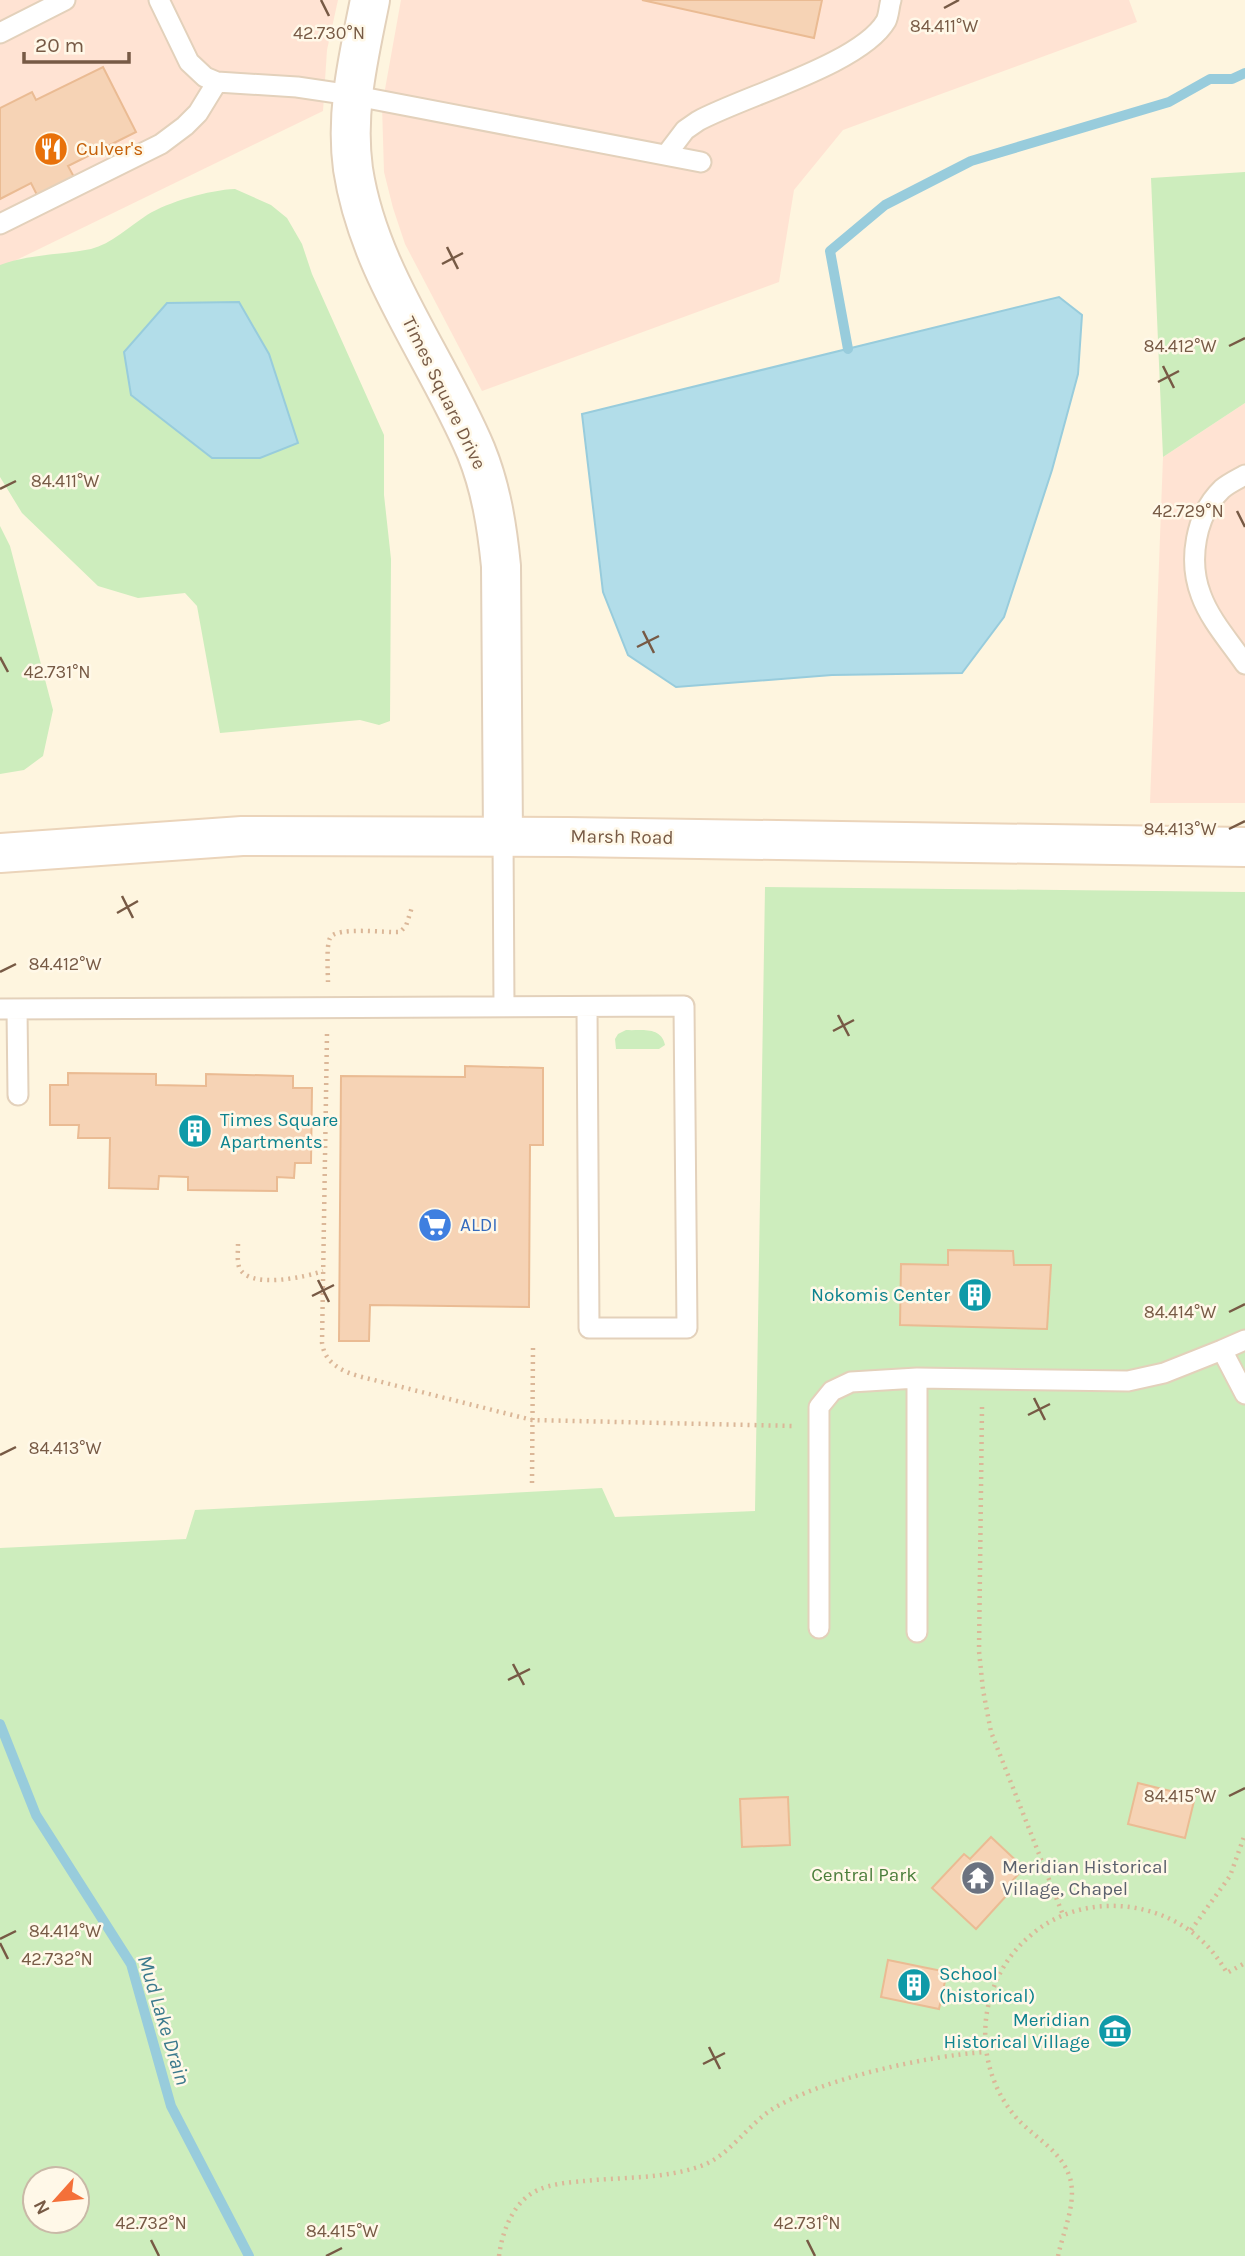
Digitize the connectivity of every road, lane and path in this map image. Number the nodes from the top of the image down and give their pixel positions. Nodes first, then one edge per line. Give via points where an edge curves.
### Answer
1 (65, 0) edge
2 (159, 0) edge
3 (370, 0) edge
4 (891, 0) edge
5 (0, 33) edge
6 (217, 82) junction
7 (352, 94) junction
8 (666, 155) junction
9 (701, 162) dead end
10 (0, 224) edge
11 (1245, 474) edge
12 (1245, 664) edge
13 (503, 838) junction
14 (1245, 847) edge
15 (0, 853) edge
16 (412, 907) dead end
17 (328, 987) dead end
18 (504, 1007) junction
19 (587, 1007) junction
20 (8, 1009) edge
21 (327, 1030) dead end
22 (18, 1095) dead end
23 (238, 1244) dead end
24 (323, 1271) junction
25 (1245, 1340) edge
26 (533, 1348) dead end
27 (1222, 1350) junction
28 (917, 1378) junction
29 (982, 1378) junction
30 (1245, 1394) edge
31 (532, 1420) junction
32 (819, 1426) junction
33 (532, 1483) dead end
34 (819, 1628) dead end
35 (917, 1632) dead end
36 (1245, 1834) edge
37 (1063, 1915) junction
38 (1191, 1930) junction
39 (1245, 1963) edge
40 (986, 2052) junction
41 (499, 2256) edge
42 (1058, 2256) edge

1 - 5 lane
2 - 6 lane via 189,62
3 - 7 main road, Times Square Drive
4 - 8 lane via 887,20 851,52 705,117 685,130
6 - 7 lane
6 - 10 lane via 198,113 161,144
7 - 8 lane
7 - 13 main road, Times Square Drive via 353,166 370,240 476,453 497,528
8 - 9 lane
11 - 12 lane via 1212,501 1198,531 1195,552 1201,596
13 - 14 main road, Marsh Road
13 - 15 main road, Marsh Road via 242,836
13 - 18 lane
16 - 17 path via 400,932 343,931 330,937
18 - 19 lane
18 - 20 lane
19 - 19 lane via 684,1006 687,1328 589,1328
20 - 22 lane
21 - 24 path
23 - 24 path via 239,1268 260,1280
24 - 31 path via 323,1352 336,1367
25 - 27 lane
26 - 31 path
27 - 29 lane via 1164,1373 1128,1381
27 - 30 lane
28 - 29 lane
28 - 32 lane via 851,1382 832,1391 819,1406
28 - 35 lane
29 - 37 path via 979,1651 983,1690 996,1744
31 - 32 path
31 - 33 path
32 - 34 lane
36 - 38 path via 1230,1876
37 - 38 path via 1088,1908 1131,1906 1158,1913
37 - 40 path via 1031,1935 1000,1970 986,2015
38 - 39 path via 1227,1973
40 - 41 path via 879,2071 798,2096 769,2111 720,2156 700,2166 537,2190 518,2206 501,2235
40 - 42 path via 995,2085 1009,2107 1057,2155 1068,2173 1071,2204

